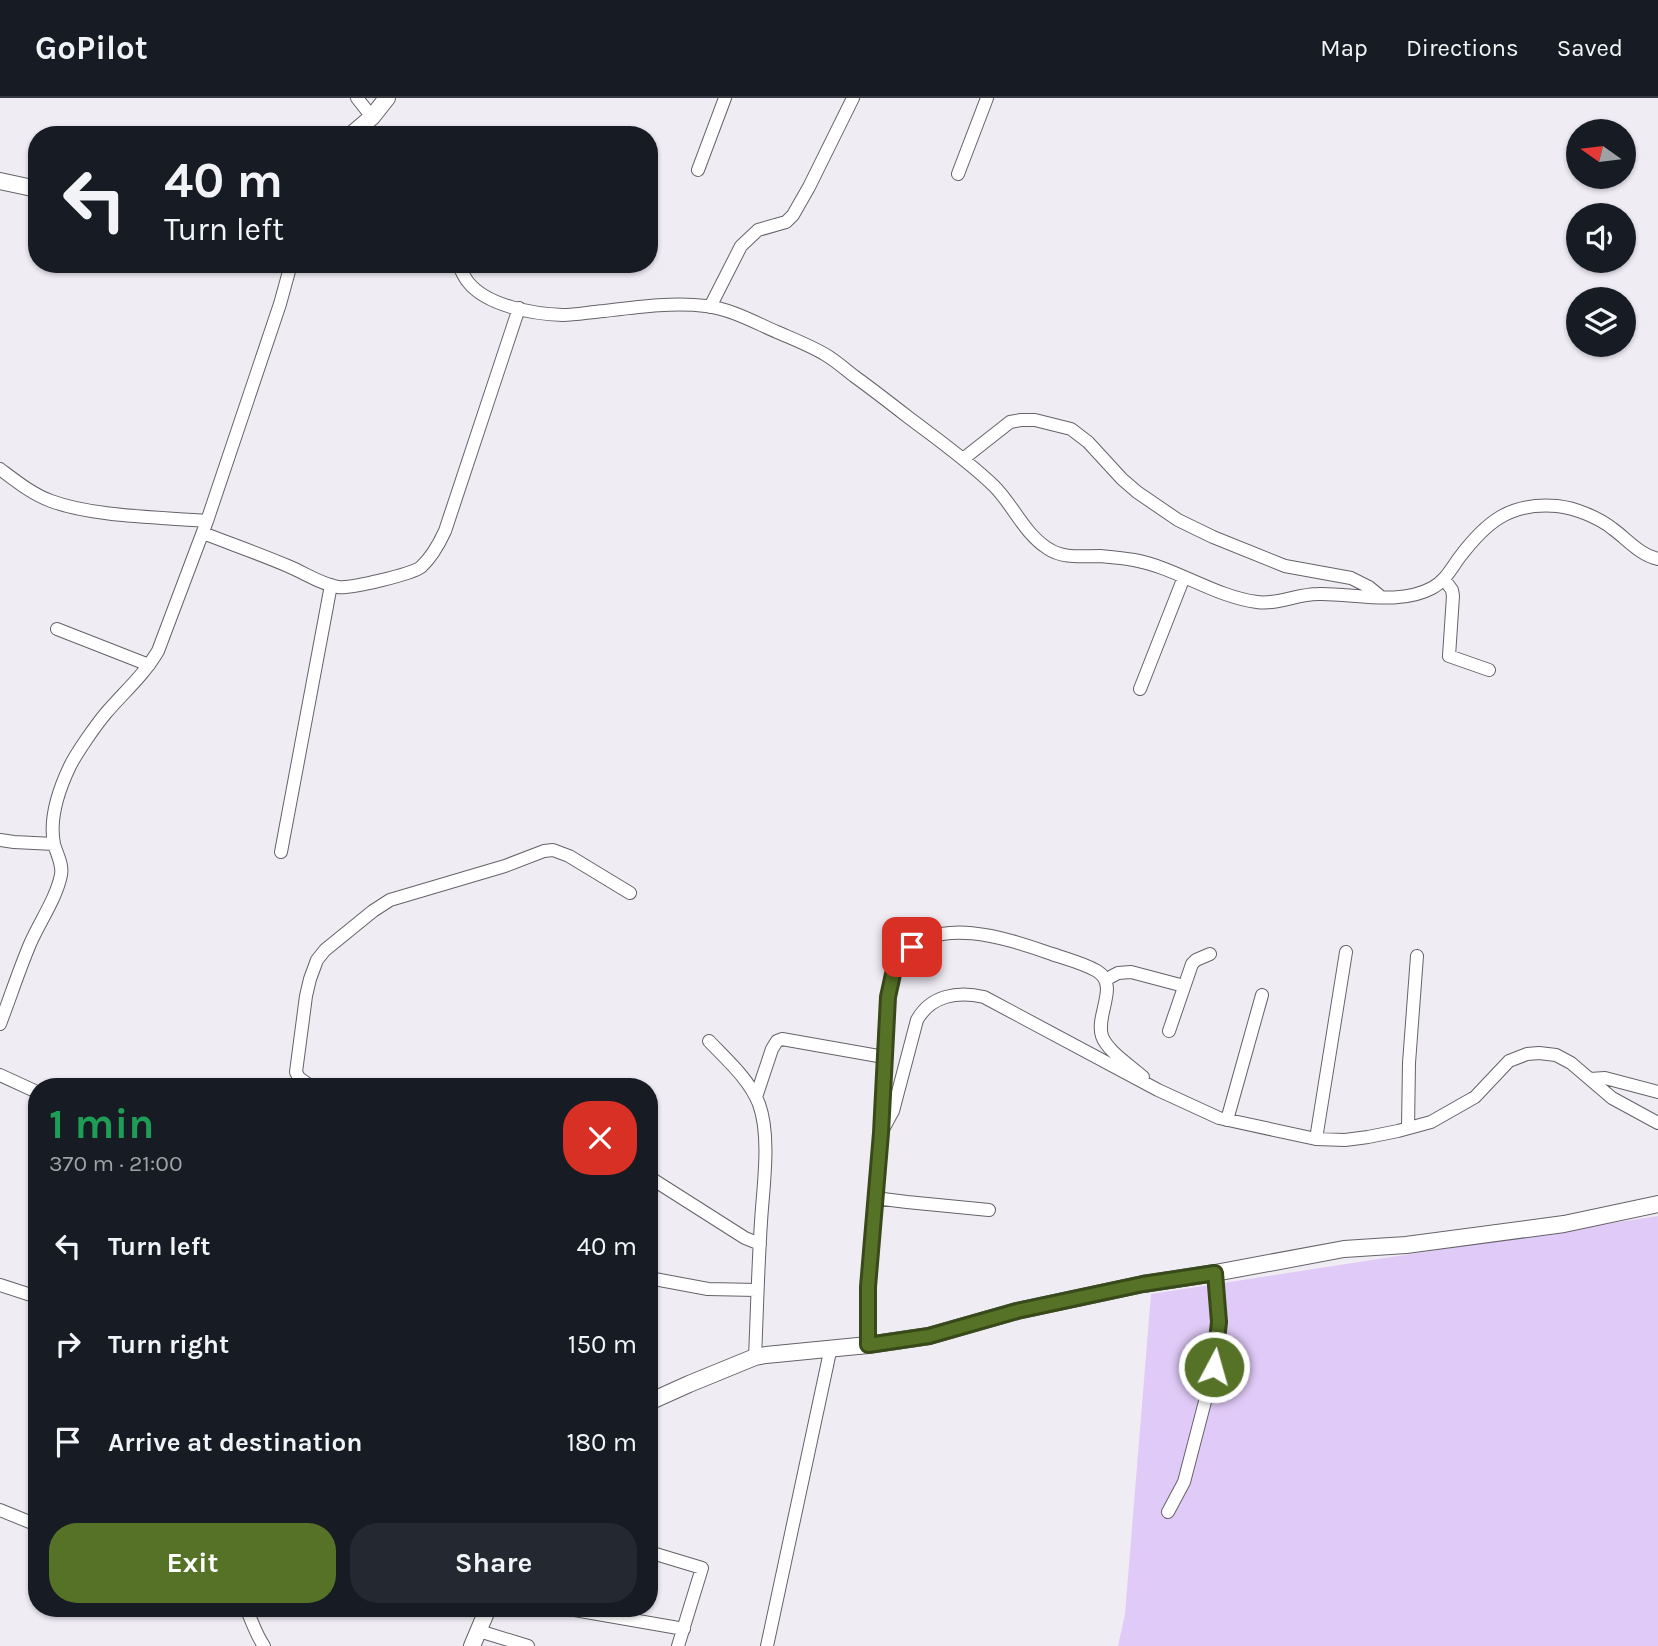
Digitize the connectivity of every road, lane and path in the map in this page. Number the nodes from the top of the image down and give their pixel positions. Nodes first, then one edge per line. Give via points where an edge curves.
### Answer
1 (357, 98) edge
2 (387, 98) edge
3 (725, 98) edge
4 (853, 98) edge
5 (988, 98) edge
6 (372, 117) junction
7 (362, 126) edge
8 (698, 170) dead end
9 (958, 174) dead end
10 (0, 181) edge
11 (28, 187) edge
12 (287, 273) edge
13 (462, 273) edge
14 (710, 307) junction
15 (519, 308) junction
16 (963, 459) junction
17 (0, 470) edge
18 (205, 527) junction
19 (1658, 559) edge
20 (1184, 577) junction
21 (1444, 579) junction
22 (331, 585) junction
23 (1381, 597) junction
24 (57, 629) dead end
25 (149, 665) junction
26 (1489, 670) dead end
27 (1140, 689) dead end
28 (0, 839) edge
29 (54, 844) junction
30 (281, 852) dead end
31 (630, 893) dead end
32 (1346, 952) dead end
33 (1210, 954) dead end
34 (1417, 956) dead end
35 (1105, 980) junction
36 (1184, 986) junction
37 (1262, 995) dead end
38 (0, 1024) edge
39 (1169, 1031) dead end
40 (709, 1041) dead end
41 (884, 1057) junction
42 (0, 1075) edge
43 (297, 1078) edge
44 (1590, 1079) junction
45 (28, 1088) edge
46 (1158, 1090) junction
47 (1658, 1092) edge
48 (756, 1097) junction
49 (1227, 1120) junction
50 (1658, 1123) edge
51 (1408, 1128) junction
52 (881, 1133) junction
53 (1316, 1139) junction
54 (658, 1183) edge
55 (875, 1198) junction
56 (1658, 1204) edge
57 (989, 1210) dead end
58 (760, 1244) junction
59 (1215, 1273) junction
60 (658, 1280) edge
61 (0, 1285) edge
62 (757, 1290) junction
63 (28, 1294) edge
64 (868, 1345) junction
65 (831, 1348) junction
66 (755, 1357) junction
67 (658, 1398) edge
68 (0, 1510) edge
69 (1168, 1512) dead end
70 (28, 1521) edge
71 (658, 1555) edge
72 (250, 1617) edge
73 (484, 1617) edge
74 (615, 1617) edge
75 (684, 1629) junction
76 (479, 1630) junction
77 (264, 1646) edge
78 (472, 1646) edge
79 (528, 1646) edge
80 (678, 1646) edge
81 (767, 1646) edge

1 - 6 street
2 - 6 street
3 - 8 street
4 - 14 street via 793,215 786,222 761,228 738,250
5 - 9 street
6 - 7 street
10 - 11 street
12 - 18 street
13 - 15 street via 479,292 501,305
14 - 15 street via 648,306 561,315
14 - 16 street via 737,314 828,356
15 - 22 street via 445,531 432,554 414,571 347,587
16 - 20 street via 996,488 1047,549 1066,556 1133,560
16 - 23 street via 1016,420 1071,429 1122,480 1178,520 1286,566 1351,578
17 - 18 street via 52,502
18 - 22 street
18 - 25 street
19 - 21 street via 1643,554 1610,526 1576,511 1527,507 1491,522
20 - 23 street via 1258,602 1319,594
20 - 27 street
21 - 23 street via 1413,595
21 - 26 street via 1453,596 1449,656
22 - 30 street
24 - 25 street
25 - 29 street via 104,715 71,764 55,811
28 - 29 street
29 - 38 street via 62,866 58,885
31 - 43 street via 553,850 390,900 325,950 313,967
32 - 53 street
33 - 36 street via 1192,964
34 - 51 street
35 - 36 street via 1131,972
35 - 41 street via 1077,963 981,934 936,935 902,954 895,965
35 - 46 street via 1102,1037
36 - 39 street
37 - 49 street
40 - 48 street via 744,1077
41 - 48 street via 782,1039 772,1049
41 - 52 street
42 - 45 street
44 - 47 street via 1605,1078
44 - 50 street via 1612,1098
44 - 51 street via 1556,1055 1527,1054 1509,1061 1464,1104 1431,1122
46 - 49 street
46 - 52 street via 984,997 962,993 935,1001 917,1020 892,1111
48 - 58 street via 765,1135
49 - 53 street
51 - 53 street via 1368,1138
52 - 55 street
54 - 58 street
55 - 57 street
55 - 64 street
56 - 59 street via 1564,1224 1344,1249
58 - 62 street
59 - 64 street via 1143,1284 929,1336
59 - 69 street via 1219,1322 1214,1367 1184,1482
60 - 62 street via 708,1289
61 - 63 street
62 - 66 street
64 - 65 street
65 - 66 street
65 - 81 street
66 - 67 street
68 - 70 street
71 - 75 street via 702,1568
72 - 77 street
73 - 76 street
74 - 75 street
75 - 80 street
76 - 78 street
76 - 79 street

